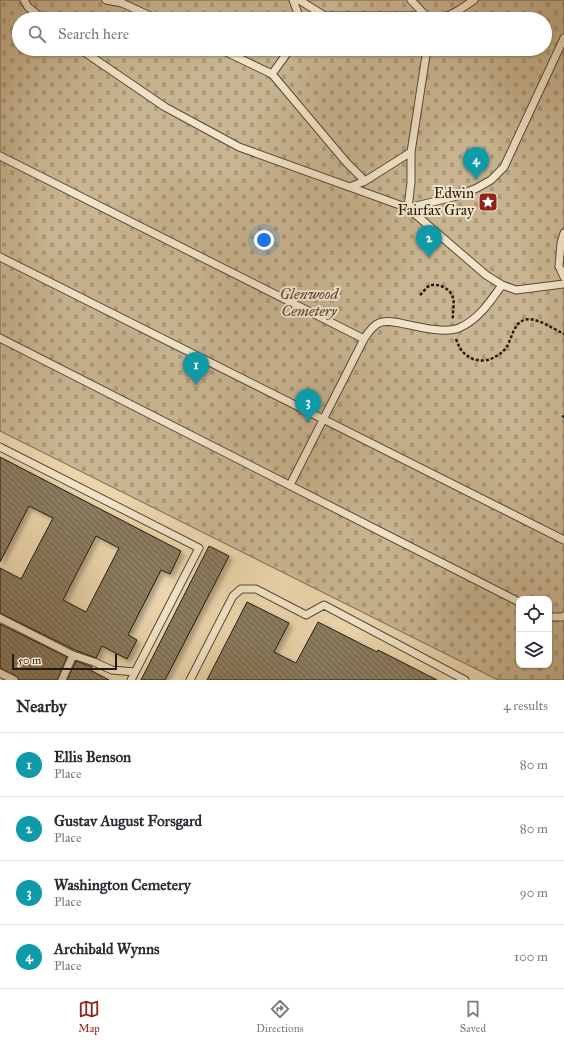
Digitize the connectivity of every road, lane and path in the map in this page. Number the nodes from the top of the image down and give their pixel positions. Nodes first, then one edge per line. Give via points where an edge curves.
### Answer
1 (24, 0) edge
2 (106, 0) edge
3 (293, 0) edge
4 (299, 0) edge
5 (411, 0) edge
6 (474, 0) edge
7 (122, 1) edge
8 (34, 12) edge
9 (143, 12) edge
10 (297, 12) edge
11 (315, 12) edge
12 (422, 12) edge
13 (455, 12) edge
14 (564, 38) edge
15 (90, 56) edge
16 (235, 56) edge
17 (285, 56) edge
18 (426, 56) edge
19 (272, 74) junction
20 (412, 152) junction
21 (0, 156) edge
22 (365, 181) junction
23 (350, 186) junction
24 (408, 208) junction
25 (564, 233) edge
26 (0, 257) edge
27 (564, 277) edge
28 (564, 284) edge
29 (502, 285) junction
30 (420, 295) dead end
31 (454, 329) junction
32 (564, 334) edge
33 (0, 338) edge
34 (364, 339) junction
35 (323, 419) junction
36 (0, 447) edge
37 (290, 485) junction
38 (564, 540) edge
39 (516, 600) edge
40 (564, 616) edge
41 (552, 617) edge
42 (0, 618) edge
43 (72, 655) junction
44 (135, 672) junction
45 (0, 673) edge
46 (14, 680) edge
47 (62, 680) edge
48 (131, 680) edge
49 (190, 680) edge
50 (465, 680) edge

1 - 8 lane
2 - 7 lane
3 - 10 lane
4 - 11 lane
5 - 12 lane
6 - 13 lane
7 - 9 lane
14 - 24 lane via 504,167 491,180 477,188 457,196
15 - 23 lane via 165,107 240,147
16 - 19 lane
17 - 19 lane
18 - 20 lane
19 - 22 lane
20 - 22 lane
20 - 24 lane
21 - 34 lane
22 - 23 lane
23 - 24 lane
24 - 29 lane via 486,275
25 - 27 lane via 560,243 559,266
26 - 35 lane
28 - 29 lane via 516,290
29 - 31 lane via 490,304 474,320
30 - 31 path via 429,286 437,285 450,292 454,298
31 - 32 path via 464,354 476,360 487,361 498,356 506,348 518,324 523,320 536,320
31 - 34 lane via 443,330 387,321 378,323 370,329
33 - 37 lane
34 - 35 lane
35 - 37 lane
35 - 38 lane
36 - 44 lane via 199,548
37 - 39 lane
40 - 41 lane
42 - 43 lane
43 - 44 lane via 112,670
43 - 47 lane
44 - 48 lane
45 - 46 lane
49 - 50 lane via 233,596 241,588 256,589 306,615 324,605

